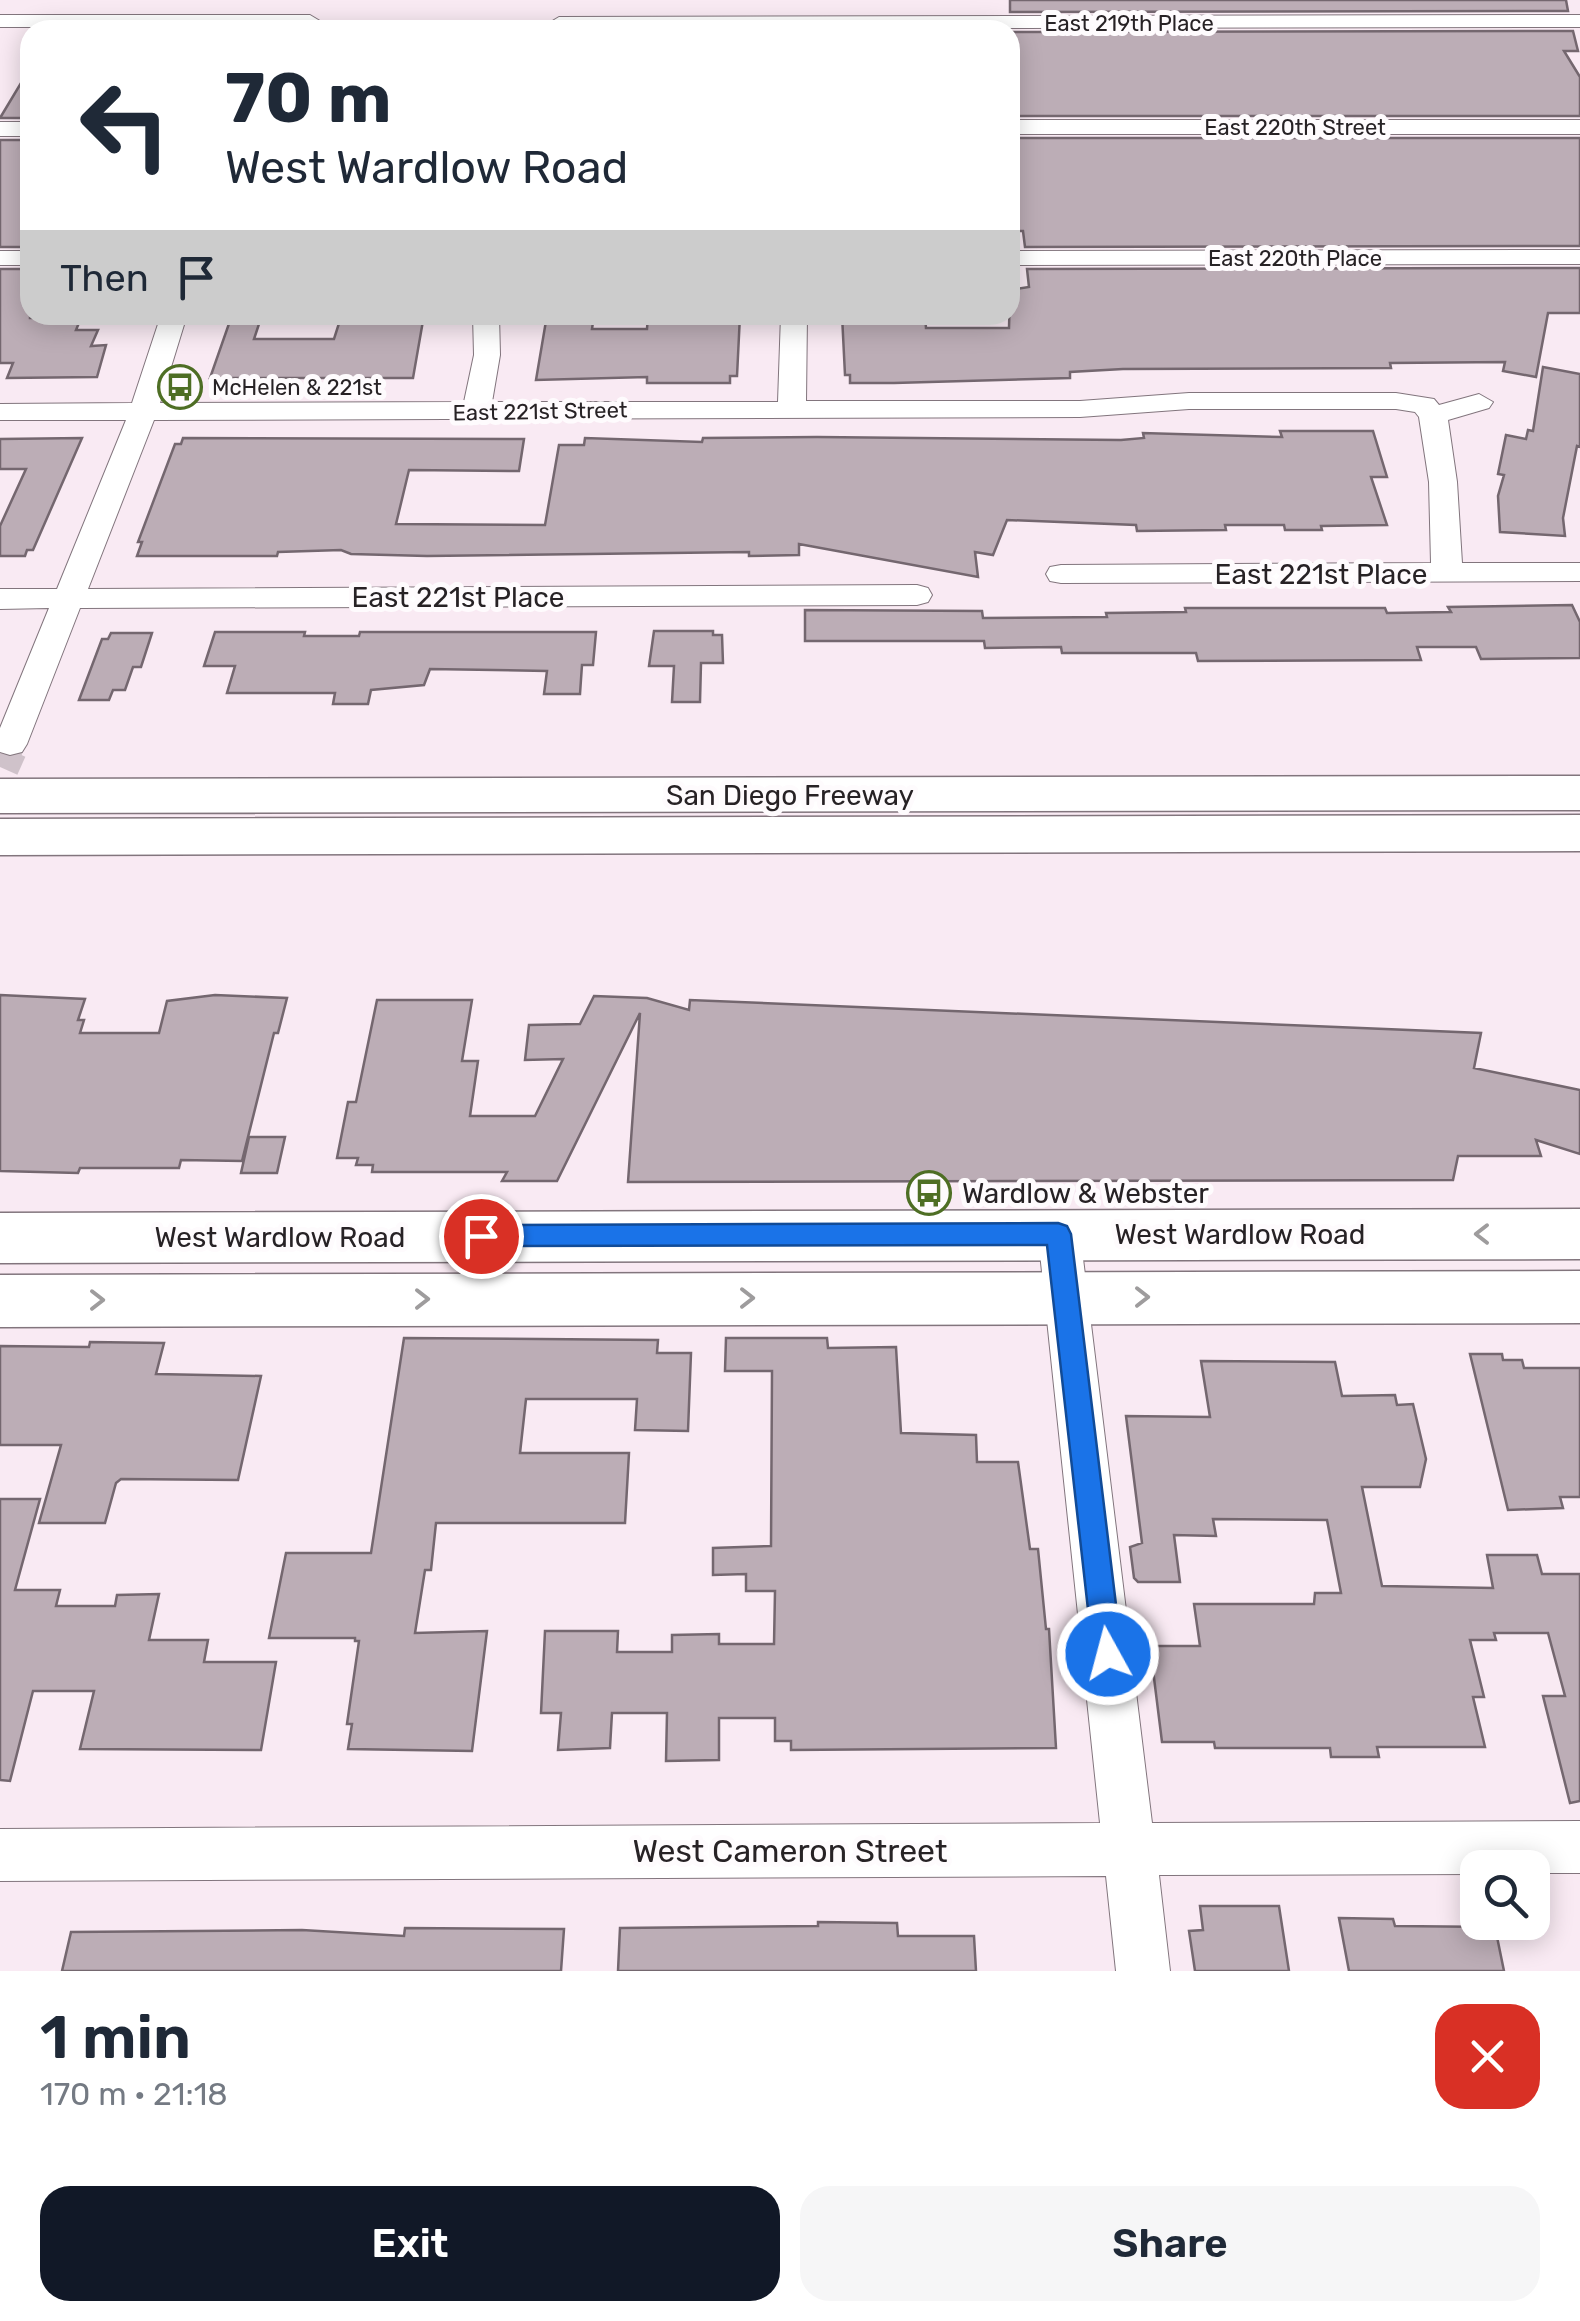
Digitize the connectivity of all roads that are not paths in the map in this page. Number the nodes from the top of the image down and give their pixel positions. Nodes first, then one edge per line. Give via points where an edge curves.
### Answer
1 (1580, 21) edge
2 (1020, 24) edge
3 (1580, 127) edge
4 (1020, 128) edge
5 (1580, 257) edge
6 (1020, 258) edge
7 (171, 325) edge
8 (486, 325) edge
9 (794, 325) edge
10 (1479, 402) dead end
11 (792, 408) junction
12 (0, 412) edge
13 (476, 412) junction
14 (143, 413) junction
15 (1434, 416) junction
16 (1580, 572) edge
17 (1447, 573) junction
18 (1062, 574) dead end
19 (917, 595) dead end
20 (70, 598) junction
21 (0, 599) edge
22 (10, 744) dead end
23 (1580, 793) edge
24 (0, 796) edge
25 (1580, 818) edge
26 (0, 819) edge
27 (1580, 833) edge
28 (0, 837) edge
29 (1580, 861) edge
30 (0, 862) edge
31 (1058, 1234) junction
32 (1580, 1234) edge
33 (0, 1238) edge
34 (1066, 1297) junction
35 (1580, 1297) edge
36 (0, 1300) edge
37 (1580, 1847) edge
38 (1130, 1849) junction
39 (0, 1855) edge
40 (1143, 1971) edge

1 - 2 street, East 219th Place
3 - 4 street, East 220th Street
5 - 6 street, East 220th Place
7 - 14 street
8 - 13 street
9 - 11 street
10 - 15 street
11 - 13 street, East 221st Street
11 - 15 street, East 221st Street via 1080,410 1396,401 1424,405
12 - 14 street, East 221st Street
13 - 14 street, East 221st Street
14 - 20 street
15 - 17 street
16 - 17 street, East 221st Place
17 - 18 street, East 221st Place
19 - 20 street, East 221st Place
20 - 21 street, East 221st Place
20 - 22 street
23 - 24 highway, San Diego Freeway
25 - 26 highway
27 - 28 highway
29 - 30 highway
32 -> 31 main road, West Wardlow Road
31 - 33 main road, West Wardlow Road
31 - 34 street
34 -> 35 main road
36 -> 34 main road
34 - 38 street
37 - 38 street, West Cameron Street
38 - 39 street, West Cameron Street
38 - 40 street

